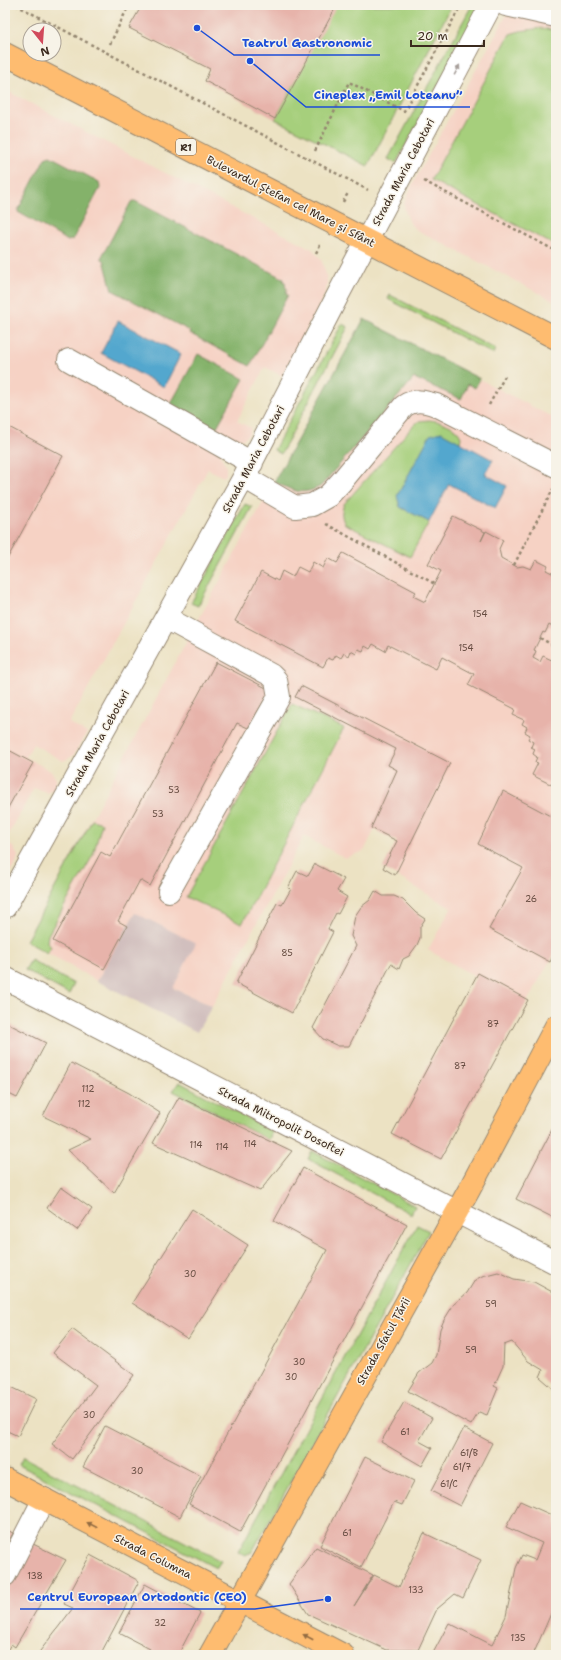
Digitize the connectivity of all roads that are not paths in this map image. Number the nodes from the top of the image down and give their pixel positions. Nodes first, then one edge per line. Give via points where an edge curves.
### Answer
1 (491, 5) edge
2 (506, 5) edge
3 (556, 16) edge
4 (5, 54) edge
5 (367, 240) junction
6 (556, 338) edge
7 (69, 360) dead end
8 (556, 466) edge
9 (248, 470) junction
10 (166, 618) junction
11 (169, 891) dead end
12 (8, 894) edge
13 (5, 978) edge
14 (556, 1026) edge
15 (456, 1212) junction
16 (556, 1263) edge
17 (5, 1479) edge
18 (44, 1499) junction
19 (5, 1575) edge
20 (239, 1600) junction
21 (210, 1655) edge
22 (343, 1655) edge

5 -> 1 street, Strada Maria Cebotari
2 - 3 street
4 - 5 main road, Bulevardul Ștefan cel Mare și Sfânt / R1
5 - 6 main road, Bulevardul Ștefan cel Mare și Sfânt / R1
5 - 9 street, Strada Maria Cebotari
7 - 9 street
8 - 9 street via 422,400 404,406 328,496 312,505 296,507
9 - 10 street, Strada Maria Cebotari
10 - 11 street via 271,675 276,680 279,696
10 - 12 street, Strada Maria Cebotari
13 - 15 street, Strada Mitropolit Dosoftei
14 - 15 main road, Strada Sfatul Țării
15 - 16 street, Strada Mitropolit Dosoftei
15 - 20 main road, Strada Sfatul Țării
17 - 18 main road, Strada Columna
18 - 19 street
20 -> 18 main road, Strada Columna
20 - 21 main road, Strada Sfatul Țării
22 -> 20 main road, Strada Columna

